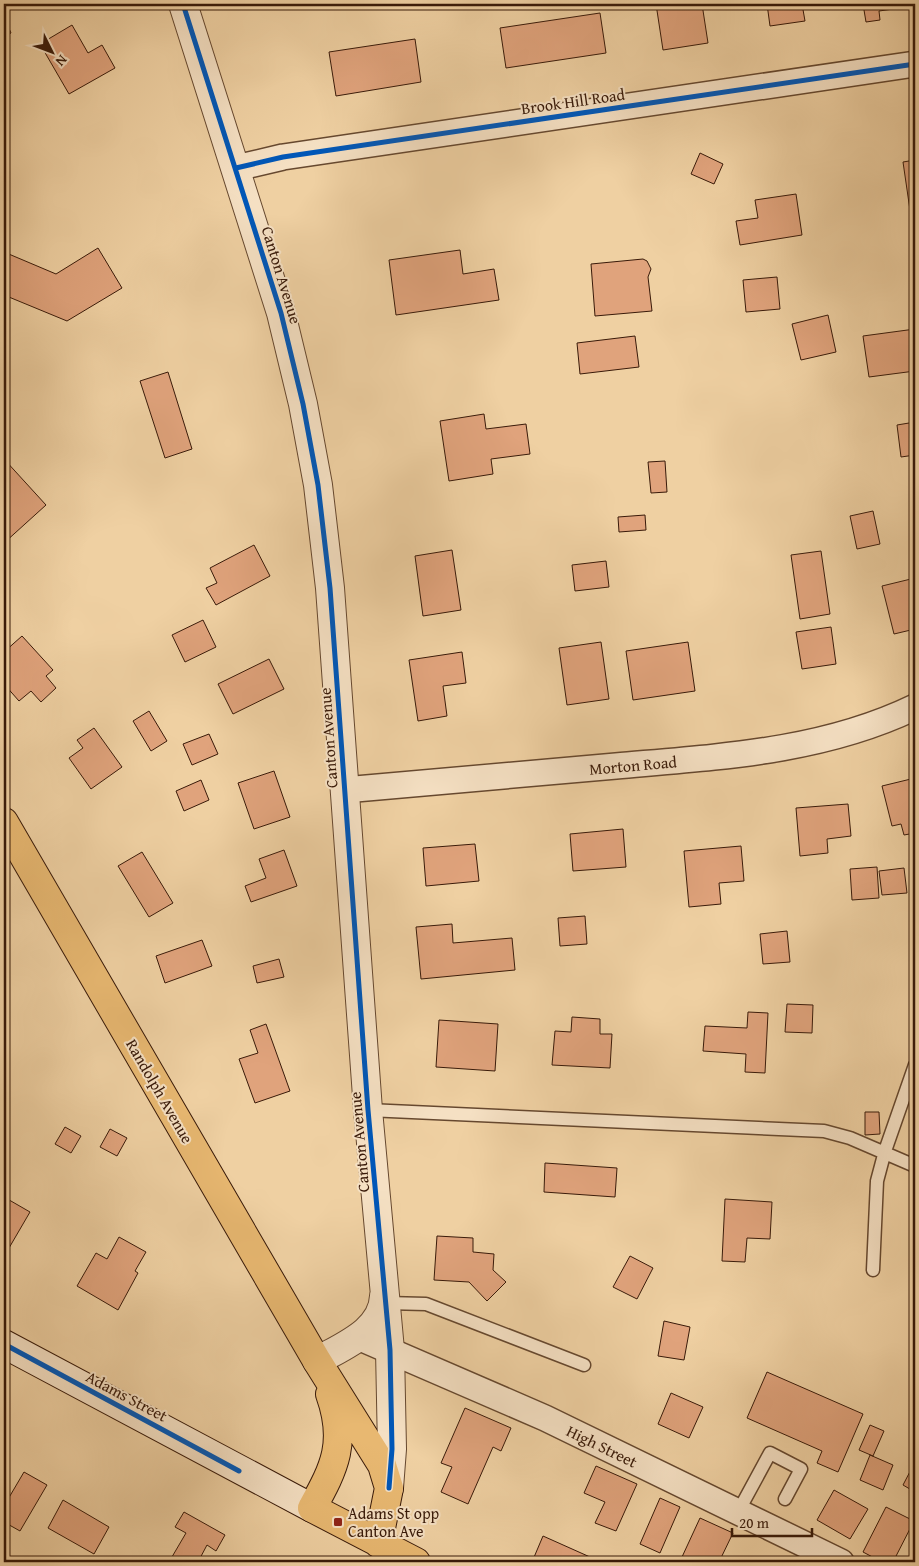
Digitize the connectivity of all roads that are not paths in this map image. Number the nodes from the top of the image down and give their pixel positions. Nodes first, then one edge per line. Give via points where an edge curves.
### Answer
1 (183, 4) edge
2 (915, 64) edge
3 (236, 168) junction
4 (915, 707) edge
5 (344, 790) junction
6 (4, 822) edge
7 (915, 1065) edge
8 (368, 1110) junction
9 (885, 1151) junction
10 (915, 1166) edge
11 (873, 1270) dead end
12 (385, 1295) junction
13 (358, 1337) junction
14 (4, 1344) edge
15 (390, 1350) junction
16 (316, 1360) junction
17 (584, 1365) dead end
18 (388, 1488) junction
19 (784, 1499) dead end
20 (312, 1508) junction
21 (738, 1512) junction
22 (378, 1543) junction
23 (416, 1562) edge
24 (841, 1562) edge

1 - 3 street, Canton Avenue
2 - 3 street, Brook Hill Road via 283,156
3 - 5 street, Canton Avenue via 281,313 315,465 330,588
4 - 5 street, Morton Road via 876,724 822,740 755,754
5 - 8 street, Canton Avenue
6 - 16 main road, Randolph Avenue
7 - 9 lane
8 - 9 lane via 824,1131
8 - 12 street, Canton Avenue
9 - 10 lane
9 - 11 lane via 877,1181
12 - 13 street, Canton Avenue via 381,1311 368,1330
12 - 15 street, Canton Avenue
12 - 17 lane via 426,1304
13 - 15 street, High Street
13 - 16 street, Canton Avenue
14 - 20 street, Adams Street
15 - 18 street, Canton Avenue via 392,1449
15 - 21 street, High Street via 545,1418
16 - 18 main road, Randolph Avenue via 377,1454
16 - 20 main road, Randolph Avenue via 337,1418 339,1443 332,1470
18 - 22 main road, Randolph Avenue
19 - 21 lane via 800,1469 770,1454
20 - 22 main road, Adams Street
21 - 24 street, High Street
22 - 23 main road, Adams Street

